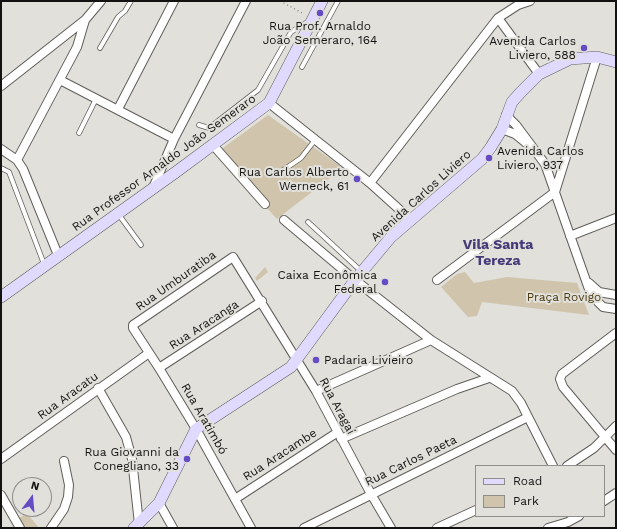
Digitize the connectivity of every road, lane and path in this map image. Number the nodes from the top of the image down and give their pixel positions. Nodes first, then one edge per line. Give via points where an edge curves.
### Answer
1 (101, 1) edge
2 (131, 1) edge
3 (174, 1) edge
4 (246, 1) edge
5 (280, 1) edge
6 (322, 1) edge
7 (338, 1) edge
8 (530, 1) edge
9 (498, 18) junction
10 (313, 19) junction
11 (85, 20) junction
12 (100, 48) dead end
13 (596, 57) junction
14 (616, 62) edge
15 (302, 67) dead end
16 (539, 74) junction
17 (60, 80) junction
18 (1, 86) edge
19 (97, 98) junction
20 (269, 103) junction
21 (118, 109) junction
22 (506, 116) junction
23 (199, 125) dead end
24 (502, 129) junction
25 (79, 133) dead end
26 (174, 139) junction
27 (315, 140) junction
28 (213, 145) junction
29 (531, 145) junction
30 (1, 149) edge
31 (17, 160) junction
32 (1, 168) edge
33 (280, 173) dead end
34 (370, 183) junction
35 (152, 189) junction
36 (555, 192) junction
37 (265, 204) dead end
38 (118, 213) junction
39 (616, 218) edge
40 (284, 220) dead end
41 (411, 220) junction
42 (308, 222) dead end
43 (570, 236) junction
44 (141, 245) dead end
45 (58, 255) junction
46 (233, 257) joint
47 (45, 265) junction
48 (358, 276) junction
49 (438, 280) dead end
50 (588, 282) junction
51 (616, 294) edge
52 (1, 297) edge
53 (262, 302) junction
54 (616, 309) edge
55 (133, 325) joint
56 (616, 333) edge
57 (431, 340) junction
58 (149, 353) junction
59 (297, 359) junction
60 (159, 368) junction
61 (489, 378) junction
62 (98, 388) junction
63 (316, 391) junction
64 (528, 417) junction
65 (616, 426) edge
66 (196, 429) junction
67 (340, 435) junction
68 (605, 438) junction
69 (616, 450) edge
70 (1, 459) edge
71 (64, 461) dead end
72 (552, 465) edge
73 (568, 465) edge
74 (616, 493) edge
75 (371, 494) junction
76 (1, 495) edge
77 (235, 499) junction
78 (605, 500) edge
79 (159, 503) junction
80 (475, 510) edge
81 (565, 519) edge
82 (136, 526) edge
83 (20, 528) edge
84 (51, 528) edge
85 (173, 528) edge
86 (251, 528) edge
87 (304, 528) edge
88 (391, 528) edge
89 (437, 528) edge
90 (548, 528) edge

1 - 11 street
2 - 12 lane via 118,17
3 - 21 street
4 - 26 street
5 - 10 path
6 - 10 street, Rua Professor Arnaldo João Semeraro
7 - 15 lane
8 - 9 street
9 - 16 street
9 - 34 street
10 - 20 street, Rua Professor Arnaldo João Semeraro
10 - 23 lane via 291,32 258,90 210,128
11 - 17 street via 82,35
11 - 18 street
13 - 14 street, Avenida Carlos Liviero
13 - 16 street, Avenida Carlos Liviero via 570,59
13 - 36 street
16 - 22 street, Avenida Carlos Liviero via 512,102
17 - 19 street
17 - 31 street
19 - 21 street
19 - 25 lane
20 - 27 street
20 - 28 street, Rua Professor Arnaldo João Semeraro
21 - 26 street
22 - 24 street, Avenida Carlos Liviero
22 - 29 street via 516,124
24 - 29 street
24 - 41 street, Avenida Carlos Liviero via 482,159
26 - 35 street
27 - 33 lane via 301,158
27 - 34 street
28 - 35 street, Rua Professor Arnaldo João Semeraro
28 - 37 street
29 - 36 street via 545,164
30 - 31 street
31 - 45 street
32 - 47 lane via 9,172
34 - 41 street
35 - 38 street, Rua Professor Arnaldo João Semeraro
36 - 43 street
36 - 49 street
38 - 44 lane
38 - 45 street, Rua Professor Arnaldo João Semeraro
39 - 43 street
40 - 48 street
41 - 48 street, Avenida Carlos Liviero via 391,237
42 - 48 lane
43 - 50 street
45 - 47 street, Rua Professor Arnaldo João Semeraro
46 - 53 street, Rua Aragaí
46 - 55 street, Rua Umburatiba
47 - 52 street, Rua Professor Arnaldo João Semeraro
48 - 57 street
48 - 59 street, Avenida Carlos Liviero
50 - 51 street via 599,292
50 - 54 street via 591,295 596,302 603,307
53 - 59 street, Rua Aragaí
53 - 60 street, Rua Aracanga
55 - 58 street, Rua Aratimbó
56 - 68 street via 562,374 560,380
57 - 61 street
57 - 63 street
58 - 60 street, Rua Aratimbó
58 - 62 street, Rua Aracatu
59 - 63 street, Rua Aragaí
59 - 66 street, Avenida Carlos Liviero via 290,367
60 - 66 street, Rua Aratimbó
61 - 64 street via 512,391
61 - 67 street, Rua Aracambe
62 - 70 street, Rua Aracatu
62 - 82 street via 128,444 135,480
63 - 67 street, Rua Aragaí
64 - 72 street
64 - 75 street, Rua Carlos Paeta
65 - 68 street
66 - 77 street, Rua Aratimbó
66 - 79 street
67 - 75 street, Rua Aragaí
67 - 77 street, Rua Aracambe
68 - 69 street
68 - 73 street
71 - 84 street via 69,485 66,504
74 - 78 street
75 - 87 street, Rua Carlos Paeta
75 - 88 street, Rua Aragaí
76 - 83 street
77 - 86 street, Rua Aratimbó
79 - 82 street
79 - 85 street
80 - 89 street
81 - 90 street

